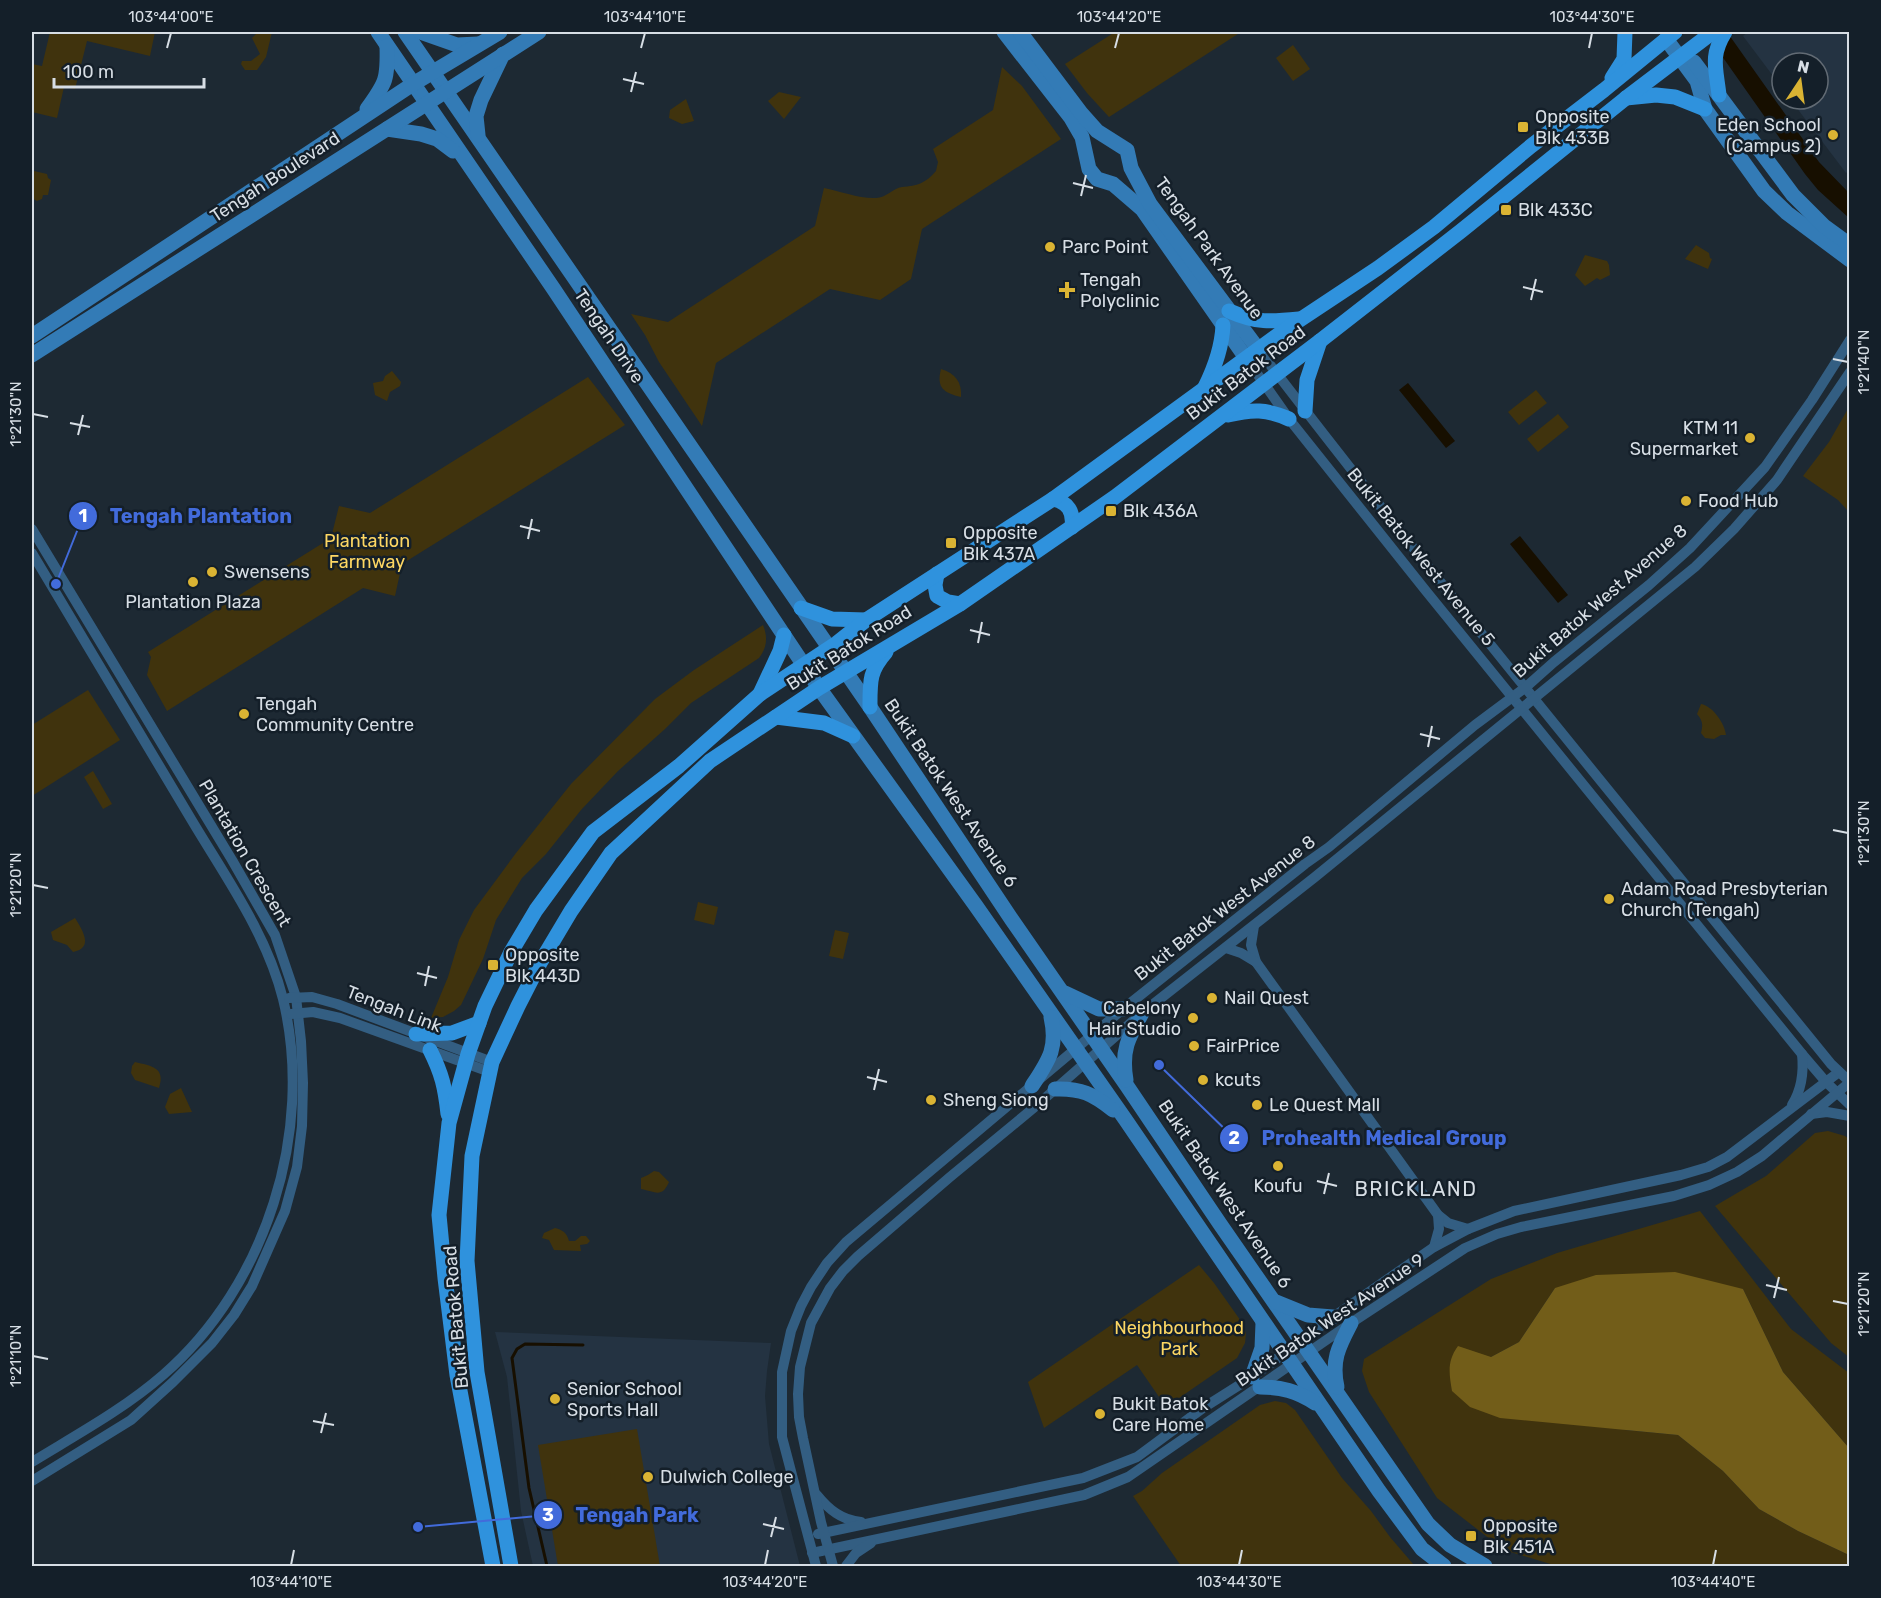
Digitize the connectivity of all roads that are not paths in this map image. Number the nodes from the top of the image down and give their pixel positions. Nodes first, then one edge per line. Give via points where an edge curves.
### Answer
1 (378, 32) edge
2 (405, 32) edge
3 (420, 32) edge
4 (500, 32) edge
5 (539, 32) edge
6 (1004, 32) edge
7 (1020, 32) edge
8 (1625, 32) edge
9 (1713, 32) edge
10 (1725, 32) edge
11 (1671, 34) edge
12 (479, 44) junction
13 (387, 45) junction
14 (503, 54) junction
15 (1683, 54) junction
16 (432, 72) junction
17 (412, 84) junction
18 (445, 90) junction
19 (1604, 90) junction
20 (1719, 95) junction
21 (1626, 98) junction
22 (425, 103) junction
23 (1705, 109) junction
24 (360, 119) junction
25 (387, 129) junction
26 (479, 139) junction
27 (1754, 144) junction
28 (1734, 150) junction
29 (465, 160) junction
30 (1131, 168) junction
31 (1113, 184) junction
32 (1847, 253) edge
33 (1850, 272) edge
34 (1226, 318) junction
35 (1302, 319) junction
36 (32, 336) edge
37 (1850, 340) edge
38 (1320, 341) junction
39 (1252, 354) junction
40 (32, 355) edge
41 (1850, 372) edge
42 (1277, 374) junction
43 (1264, 384) junction
44 (1204, 389) junction
45 (1305, 411) junction
46 (1221, 416) junction
47 (1289, 419) junction
48 (1746, 489) junction
49 (1053, 499) junction
50 (1759, 500) junction
51 (1072, 527) junction
52 (32, 529) edge
53 (32, 553) edge
54 (937, 574) junction
55 (960, 604) junction
56 (801, 608) junction
57 (866, 620) junction
58 (784, 635) junction
59 (894, 643) junction
60 (828, 649) junction
61 (803, 665) junction
62 (845, 672) junction
63 (1526, 687) junction
64 (819, 688) junction
65 (760, 694) junction
66 (1534, 697) junction
67 (1512, 698) junction
68 (870, 707) junction
69 (1521, 709) junction
70 (776, 717) junction
71 (853, 736) junction
72 (232, 860) junction
73 (221, 868) junction
74 (1254, 926) junction
75 (1226, 948) junction
76 (1256, 962) junction
77 (1063, 992) junction
78 (296, 997) junction
79 (283, 1000) junction
80 (1123, 1009) junction
81 (297, 1012) junction
82 (1050, 1012) junction
83 (1142, 1013) junction
84 (285, 1016) junction
85 (479, 1023) junction
86 (416, 1034) junction
87 (1092, 1035) junction
88 (1102, 1048) junction
89 (1076, 1049) junction
90 (430, 1050) junction
91 (1802, 1054) junction
92 (467, 1059) junction
93 (1085, 1062) junction
94 (491, 1067) junction
95 (1839, 1072) junction
96 (1826, 1082) junction
97 (1850, 1082) edge
98 (1032, 1086) junction
99 (1128, 1086) junction
100 (1054, 1089) junction
101 (1837, 1093) junction
102 (1850, 1106) edge
103 (1789, 1110) junction
104 (1810, 1114) junction
105 (1850, 1116) edge
106 (1125, 1119) junction
107 (449, 1123) junction
108 (1438, 1215) junction
109 (1468, 1229) junction
110 (1434, 1247) junction
111 (1273, 1301) junction
112 (1333, 1317) junction
113 (1263, 1323) junction
114 (1351, 1323) junction
115 (1306, 1346) junction
116 (1288, 1359) junction
117 (1256, 1382) junction
118 (1338, 1393) junction
119 (1322, 1408) junction
120 (32, 1462) edge
121 (32, 1481) edge
122 (815, 1492) junction
123 (871, 1522) junction
124 (824, 1532) junction
125 (809, 1536) junction
126 (885, 1537) junction
127 (829, 1549) junction
128 (812, 1553) junction
129 (493, 1566) edge
130 (511, 1566) edge
131 (816, 1566) edge
132 (833, 1566) edge
133 (846, 1566) edge
134 (1444, 1566) edge
135 (1485, 1566) edge

1 - 13 street, Tengah Drive
2 - 16 street, Tengah Drive
3 - 12 street via 458,45
4 - 12 street, Tengah Boulevard
5 - 14 street, Tengah Boulevard
6 - 31 street, Tengah Park Avenue via 1071,118 1082,138 1089,170 1097,179
7 - 30 street, Tengah Park Avenue via 1097,131 1127,150
8 - 19 main road via 1624,59
9 - 15 main road, Bukit Batok Road
10 - 20 main road via 1714,58
11 - 15 street
11 - 19 main road, Bukit Batok Road
12 - 16 street, Tengah Boulevard
13 - 17 street, Tengah Drive
13 - 24 street via 387,74
14 - 18 street, Tengah Boulevard
14 - 26 street via 476,116
15 - 20 street
15 - 21 main road, Bukit Batok Road
15 - 23 street
16 - 17 street, Tengah Boulevard
16 - 18 street, Tengah Drive
17 - 22 street, Tengah Drive
17 - 24 street, Tengah Boulevard
18 - 22 street, Tengah Boulevard
18 - 26 street, Tengah Drive
19 - 35 main road, Bukit Batok Road via 1424,234
20 - 27 street
21 - 23 main road via 1675,97
21 - 38 main road, Bukit Batok Road
22 - 25 street, Tengah Boulevard
22 - 29 street, Tengah Drive
23 - 28 street
24 - 36 street, Tengah Boulevard
25 - 29 street via 437,139
25 - 40 street, Tengah Boulevard
26 - 56 street, Tengah Drive
27 - 28 street via 1741,137
27 - 32 street via 1793,195
28 - 32 street via 1764,190 1794,219
29 - 58 street, Tengah Drive
30 - 31 street, Tengah Park Avenue
30 - 34 street, Tengah Park Avenue via 1150,204
31 - 34 street, Tengah Park Avenue via 1142,209
32 - 33 street
34 - 35 main road via 1276,322
34 - 39 street, Tengah Park Avenue
34 - 44 main road
35 - 39 main road, Bukit Batok Road
37 - 48 street, Bukit Batok West Avenue 8 via 1765,468
38 - 42 main road, Bukit Batok Road
38 - 45 main road via 1307,380
39 - 42 street, Bukit Batok West Avenue 5
39 - 43 street, Bukit Batok West Avenue 5
39 - 44 main road, Bukit Batok Road
41 - 50 street, Bukit Batok West Avenue 8 via 1777,480
42 - 43 main road, Bukit Batok Road
42 - 45 street, Bukit Batok West Avenue 5
43 - 46 main road, Bukit Batok Road
43 - 47 street, Bukit Batok West Avenue 5
44 - 49 main road, Bukit Batok Road
45 - 63 street, Bukit Batok West Avenue 5
46 - 47 main road via 1257,410
46 - 51 main road, Bukit Batok Road
47 - 67 street, Bukit Batok West Avenue 5
48 - 50 street via 1757,489
48 - 63 street, Bukit Batok West Avenue 8 via 1682,556
49 - 51 main road via 1069,508
49 - 54 main road, Bukit Batok Road
50 - 66 street, Bukit Batok West Avenue 8 via 1695,567
51 - 55 main road, Bukit Batok Road
52 - 72 street, Plantation Crescent
53 - 73 street, Plantation Crescent
54 - 55 main road via 937,596
54 - 57 main road, Bukit Batok Road
55 - 59 main road, Bukit Batok Road
56 - 57 main road via 832,619
56 - 60 street, Tengah Drive
57 - 60 main road, Bukit Batok Road
58 - 61 street, Tengah Drive
58 - 65 main road
59 - 62 main road, Bukit Batok Road
59 - 68 main road via 872,671
60 - 61 main road, Bukit Batok Road
60 - 62 street, Bukit Batok West Avenue 6
61 - 64 street
61 - 65 main road, Bukit Batok Road
62 - 64 main road, Bukit Batok Road
62 - 68 street, Bukit Batok West Avenue 6
63 - 66 street, Bukit Batok West Avenue 5
63 - 67 street, Bukit Batok West Avenue 8
64 - 70 main road, Bukit Batok Road
64 - 71 street
65 - 85 main road, Bukit Batok Road via 679,766 592,832 536,910
66 - 69 street, Bukit Batok West Avenue 8
66 - 95 street, Bukit Batok West Avenue 5
67 - 69 street, Bukit Batok West Avenue 5
67 - 80 street, Bukit Batok West Avenue 8
68 - 77 street, Bukit Batok West Avenue 6
69 - 74 street, Bukit Batok West Avenue 8
69 - 91 street, Bukit Batok West Avenue 5
70 - 71 main road via 824,723
70 - 94 main road, Bukit Batok Road via 710,761 611,853 540,963
71 - 82 street
72 - 73 street via 230,866
72 - 78 street, Plantation Crescent via 275,935
73 - 79 street, Plantation Crescent via 266,951
74 - 75 street, Bukit Batok West Avenue 8
74 - 76 street via 1251,940
75 - 76 street
75 - 83 street, Bukit Batok West Avenue 8
76 - 108 street
77 - 80 street via 1099,1009
77 - 87 street, Bukit Batok West Avenue 6
78 - 79 street, Tengah Link
78 - 81 street, Plantation Crescent
78 - 86 street, Tengah Link via 337,1004
79 - 84 street, Plantation Crescent
80 - 87 street, Bukit Batok West Avenue 8
81 - 84 street, Tengah Link
81 - 90 street, Tengah Link via 340,1018
81 - 121 street, Plantation Crescent via 303,1083 297,1167 285,1211 252,1286 212,1343 131,1420
82 - 89 street
82 - 98 street via 1053,1047
83 - 88 street, Bukit Batok West Avenue 8
83 - 99 street via 1124,1052
84 - 120 street, Plantation Crescent via 292,1084 284,1164 258,1248 241,1281 205,1335 163,1375 121,1407
85 - 86 main road via 452,1033
85 - 92 main road, Bukit Batok Road
86 - 92 street, Tengah Link
87 - 88 street, Bukit Batok West Avenue 6
87 - 89 street, Bukit Batok West Avenue 8
88 - 93 street, Bukit Batok West Avenue 8
88 - 99 street, Bukit Batok West Avenue 6
89 - 93 street
89 - 98 street, Bukit Batok West Avenue 8
90 - 92 street, Tengah Link
90 - 107 main road via 443,1079
91 - 96 street, Bukit Batok West Avenue 5
91 - 103 street via 1802,1079
92 - 94 street, Tengah Link
92 - 107 main road, Bukit Batok Road
93 - 100 street, Bukit Batok West Avenue 8
93 - 106 street
94 - 130 main road, Bukit Batok Road via 471,1156 467,1261 477,1372
95 - 96 street, Bukit Batok West Avenue 9
95 - 97 street, Bukit Batok West Avenue 5
96 - 101 street, Bukit Batok West Avenue 5
96 - 103 street, Bukit Batok West Avenue 9
97 - 101 street, Bukit Batok West Avenue 9
98 - 125 street, Bukit Batok West Avenue 8 via 846,1242 827,1263 801,1306 782,1372 782,1437
99 - 111 street, Bukit Batok West Avenue 6
100 - 106 street via 1089,1093
100 - 122 street, Bukit Batok West Avenue 8 via 858,1256 830,1288 811,1323 800,1367 799,1417
101 - 102 street, Bukit Batok West Avenue 5
101 - 104 street, Bukit Batok West Avenue 9
103 - 109 street, Bukit Batok West Avenue 9 via 1708,1167 1514,1211
104 - 105 street
104 - 114 street, Bukit Batok West Avenue 9 via 1762,1156 1709,1185 1497,1234 1465,1248
106 - 113 street
107 - 129 main road, Bukit Batok Road via 439,1215 445,1278 457,1375
108 - 109 street via 1448,1223
108 - 110 street
109 - 110 street, Bukit Batok West Avenue 9
110 - 112 street, Bukit Batok West Avenue 9
111 - 112 street via 1308,1315
111 - 115 street, Bukit Batok West Avenue 6
112 - 115 street, Bukit Batok West Avenue 9
113 - 116 street
113 - 117 street
114 - 115 street, Bukit Batok West Avenue 9
114 - 118 street via 1334,1367
115 - 116 street, Bukit Batok West Avenue 9
115 - 118 street, Bukit Batok West Avenue 6
116 - 117 street, Bukit Batok West Avenue 9
116 - 119 street
117 - 119 street via 1294,1391
117 - 123 street, Bukit Batok West Avenue 9 via 1203,1408 1137,1457 1083,1478
117 - 126 street, Bukit Batok West Avenue 9 via 1128,1478 1084,1495
118 - 135 street, Bukit Batok West Avenue 6 via 1428,1524 1450,1545
119 - 134 street via 1422,1549
122 - 123 street via 843,1517
122 - 124 street, Bukit Batok West Avenue 8
123 - 124 street, Bukit Batok West Avenue 9
124 - 125 street, Bukit Batok West Avenue 9
124 - 127 street, Bukit Batok West Avenue 8
125 - 128 street, Bukit Batok West Avenue 8
126 - 127 street, Bukit Batok West Avenue 9
126 - 133 street via 866,1545
127 - 128 street, Bukit Batok West Avenue 9
127 - 132 street, Bukit Batok West Avenue 8
128 - 131 street, Bukit Batok West Avenue 8

